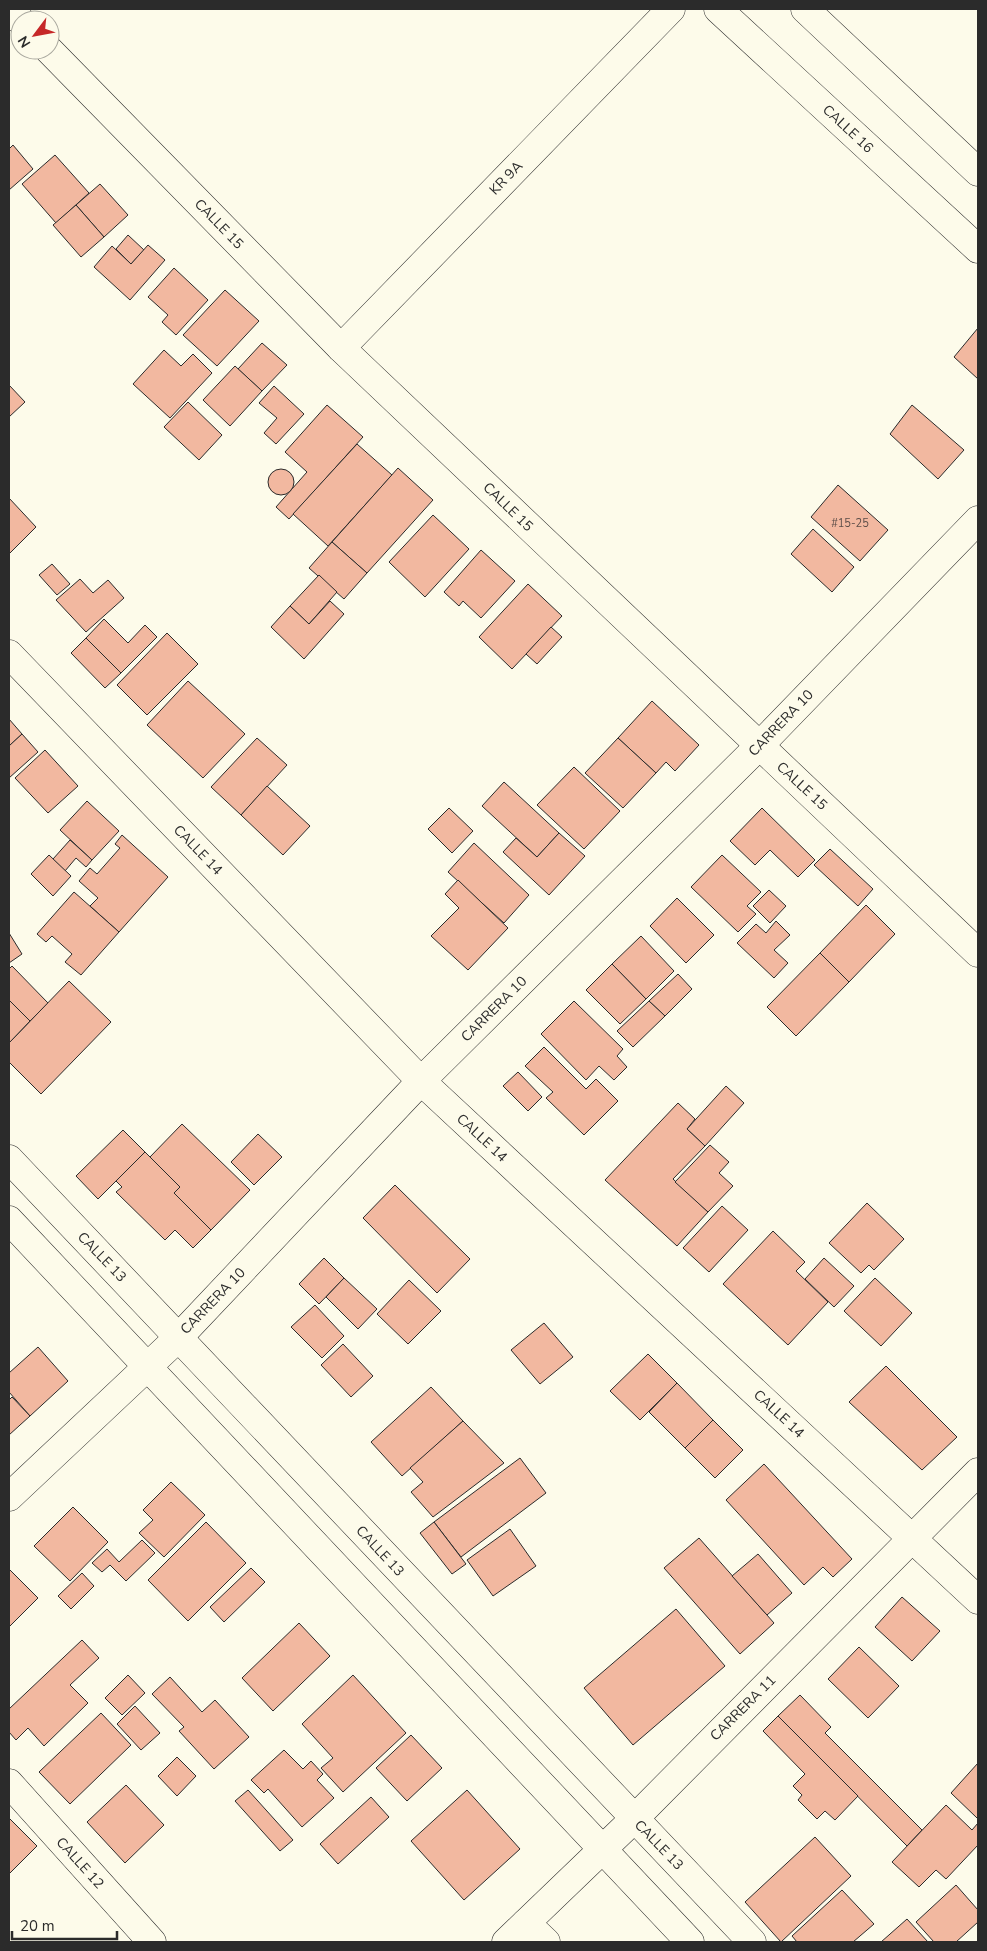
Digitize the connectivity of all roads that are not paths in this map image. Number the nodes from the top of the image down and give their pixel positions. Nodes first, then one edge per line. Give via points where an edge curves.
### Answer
1 (671, 9) edge
2 (718, 9) edge
3 (805, 9) edge
4 (59, 60) edge
5 (978, 172) edge
6 (978, 249) edge
7 (341, 348) junction
8 (978, 520) edge
9 (9, 654) edge
10 (759, 746) junction
11 (978, 953) edge
12 (421, 1081) junction
13 (9, 1159) edge
14 (9, 1220) edge
15 (179, 1337) junction
16 (147, 1366) junction
17 (978, 1472) edge
18 (9, 1497) edge
19 (912, 1538) junction
20 (978, 1600) edge
21 (9, 1783) edge
22 (634, 1819) junction
23 (602, 1850) junction
24 (526, 1923) junction
25 (152, 1942) edge
26 (506, 1942) edge
27 (546, 1942) edge
28 (690, 1942) edge
29 (752, 1942) edge

1 - 7 main road, KR 9A
2 - 6 main road, CALLE 16
3 - 5 main road
4 - 7 main road, CALLE 15
7 - 10 main road, CALLE 15
8 - 10 main road, CARRERA 10
9 - 12 main road, CALLE 14
10 - 11 main road, CALLE 15
10 - 12 main road, CARRERA 10
12 - 15 main road, CARRERA 10
12 - 19 main road, CALLE 14
13 - 15 main road, CALLE 13
14 - 16 main road
15 - 16 main road, CARRERA 10
15 - 22 main road, CALLE 13
16 - 18 main road, CARRERA 10
16 - 23 main road
17 - 19 main road, CARRERA 11
19 - 20 main road, CALLE 14
19 - 22 main road, CARRERA 11
21 - 25 main road, CALLE 12
22 - 23 main road, CARRERA 11
22 - 29 main road, CALLE 13
23 - 24 main road, CARRERA 11
23 - 28 main road
24 - 26 main road, CARRERA 11
24 - 27 main road

